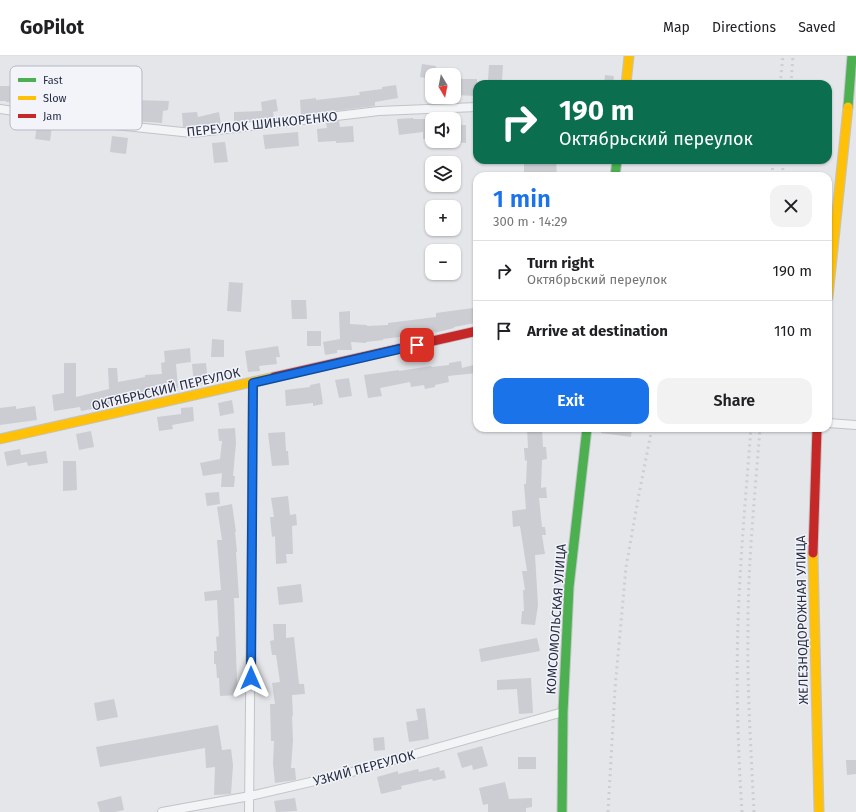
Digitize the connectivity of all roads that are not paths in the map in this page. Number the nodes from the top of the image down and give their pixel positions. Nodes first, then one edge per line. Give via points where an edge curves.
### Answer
1 (629, 56) edge
2 (852, 56) edge
3 (626, 80) edge
4 (473, 107) edge
5 (0, 109) edge
6 (10, 110) edge
7 (851, 127) edge
8 (142, 128) edge
9 (832, 267) edge
10 (473, 332) edge
11 (253, 383) junction
12 (832, 422) edge
13 (856, 425) edge
14 (587, 432) edge
15 (817, 432) edge
16 (0, 440) edge
17 (563, 712) junction
18 (250, 796) junction
19 (162, 812) edge
20 (249, 812) edge
21 (562, 812) edge
22 (819, 812) edge

1 - 3 street
2 - 7 street
4 - 8 street, ПЕРЕУЛОК ШИНКОРЕНКО via 379,111 192,133
5 - 6 street, ПЕРЕУЛОК ШИНКОРЕНКО
7 - 9 street
10 - 11 street, ОКТЯБРЬСКИЙ ПЕРЕУЛОК
11 - 16 street, ОКТЯБРЬСКИЙ ПЕРЕУЛОК
11 - 18 street
12 - 13 street
14 - 17 street, КОМСОМОЛЬСКАЯ УЛИЦА via 569,587
15 - 22 street, ЖЕЛЕЗНОДОРОЖНАЯ УЛИЦА via 813,553
17 - 18 street, УЗКИЙ ПЕРЕУЛОК via 345,774
17 - 21 street, КОМСОМОЛЬСКАЯ УЛИЦА
18 - 19 street, УЗКИЙ ПЕРЕУЛОК
18 - 20 street

